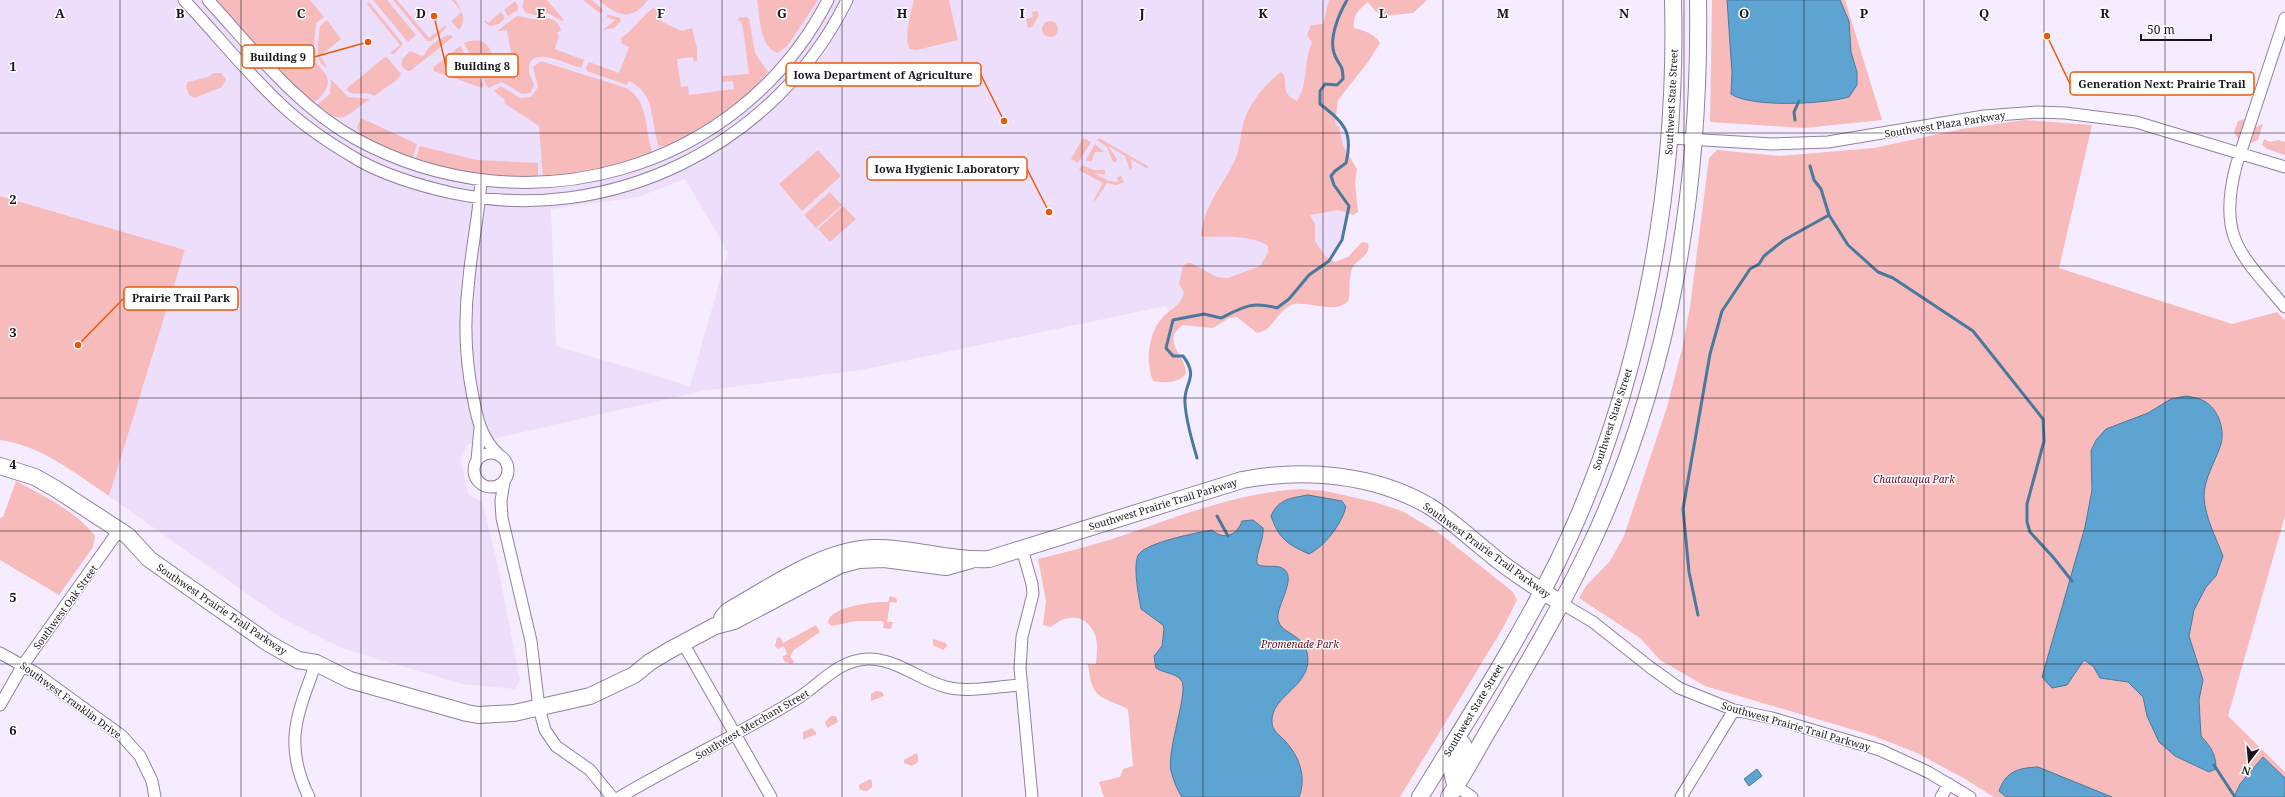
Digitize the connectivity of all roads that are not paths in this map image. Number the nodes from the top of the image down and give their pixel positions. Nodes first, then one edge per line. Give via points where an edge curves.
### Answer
1 (184, 0) edge
2 (208, 0) edge
3 (828, 0) edge
4 (847, 0) edge
5 (1673, 0) edge
6 (1698, 0) edge
7 (2285, 18) edge
8 (1670, 138) junction
9 (1694, 139) junction
10 (2240, 154) junction
11 (2285, 167) edge
12 (481, 181) junction
13 (480, 198) junction
14 (2285, 307) edge
15 (480, 428) junction
16 (498, 454) junction
17 (477, 460) junction
18 (0, 466) edge
19 (504, 482) junction
20 (486, 487) junction
21 (502, 518) junction
22 (120, 530) junction
23 (1022, 549) junction
24 (1542, 591) junction
25 (1562, 603) junction
26 (683, 643) junction
27 (0, 653) edge
28 (23, 665) junction
29 (323, 666) junction
30 (1494, 678) junction
31 (1022, 685) junction
32 (0, 705) edge
33 (540, 708) junction
34 (1734, 710) junction
35 (735, 733) junction
36 (1949, 784) junction
37 (1424, 791) edge
38 (1452, 792) edge
39 (156, 797) edge
40 (309, 797) edge
41 (612, 797) edge
42 (620, 797) edge
43 (771, 797) edge
44 (1032, 797) edge
45 (1472, 797) edge
46 (1681, 797) edge
47 (1940, 797) edge
48 (1970, 797) edge

1 - 13 street via 265,89 317,135 363,162 397,177 428,187
2 - 12 street via 264,63 298,96 338,127 374,148 413,165
3 - 12 street via 799,46 768,82 726,118 680,146 627,168 577,180 523,184
4 - 13 street via 817,50 780,94 736,132 706,152 648,179 595,194 541,201
5 - 8 main road, Southwest State Street via 1674,67
6 - 9 main road
7 - 10 street
8 - 9 street, Southwest Plaza Parkway
8 - 24 main road, Southwest State Street via 1658,235 1635,345 1611,426 1588,488
9 - 10 street, Southwest Plaza Parkway via 1772,144 1828,142 1984,116 2037,112 2136,122
9 - 25 main road via 1680,258 1652,377 1616,486
10 - 11 street, Southwest Plaza Parkway
10 - 14 street via 2230,188 2228,214 2233,235 2248,264
12 - 13 street
13 - 15 street via 468,280 466,324 470,380
15 - 16 street
15 - 17 street
16 - 17 street via 486,453
16 - 19 street via 509,468
17 - 20 street via 474,466 475,477
18 - 22 main road, Southwest Prairie Trail Parkway via 35,477
19 - 20 street via 496,487
19 - 21 street
20 - 21 street
21 - 33 street via 531,641
22 - 28 street, Southwest Oak Street
22 - 29 main road, Southwest Prairie Trail Parkway via 136,542 149,559 268,643 298,660
23 - 24 main road, Southwest Prairie Trail Parkway via 1088,526 1242,480 1282,475 1326,475 1375,484 1429,506
23 - 26 main road, Southwest Prairie Trail Parkway via 946,567 884,559 845,563 817,575 734,621 715,626
23 - 31 street via 1033,594 1021,645
24 - 25 main road, Southwest Prairie Trail Parkway
24 - 30 main road, Southwest State Street
25 - 34 street, Southwest Prairie Trail Parkway via 1593,622 1679,688
25 - 38 main road
26 - 33 main road, Southwest Prairie Trail Parkway via 650,662 634,675 590,696
26 - 35 street
27 - 28 street, Southwest Franklin Drive
28 - 32 street, Southwest Oak Street
28 - 39 street, Southwest Franklin Drive via 122,736 140,756 152,781
29 - 33 main road, Southwest Prairie Trail Parkway via 350,680 452,710 478,715 514,713
29 - 40 street via 298,713 294,747 299,777
30 - 37 main road, Southwest State Street
30 - 38 main road via 1453,766
31 - 35 street, Southwest Merchant Street via 975,689 948,687 889,662 866,659 835,669 795,700
31 - 44 street
33 - 41 street via 545,730 556,746 590,770
34 - 36 street, Southwest Prairie Trail Parkway via 1772,718 1880,750
34 - 46 street
35 - 42 street, Southwest Merchant Street
35 - 43 street
36 - 47 street
36 - 48 street, Southwest Prairie Trail Parkway
37 - 38 main road via 1448,783
38 - 45 street

